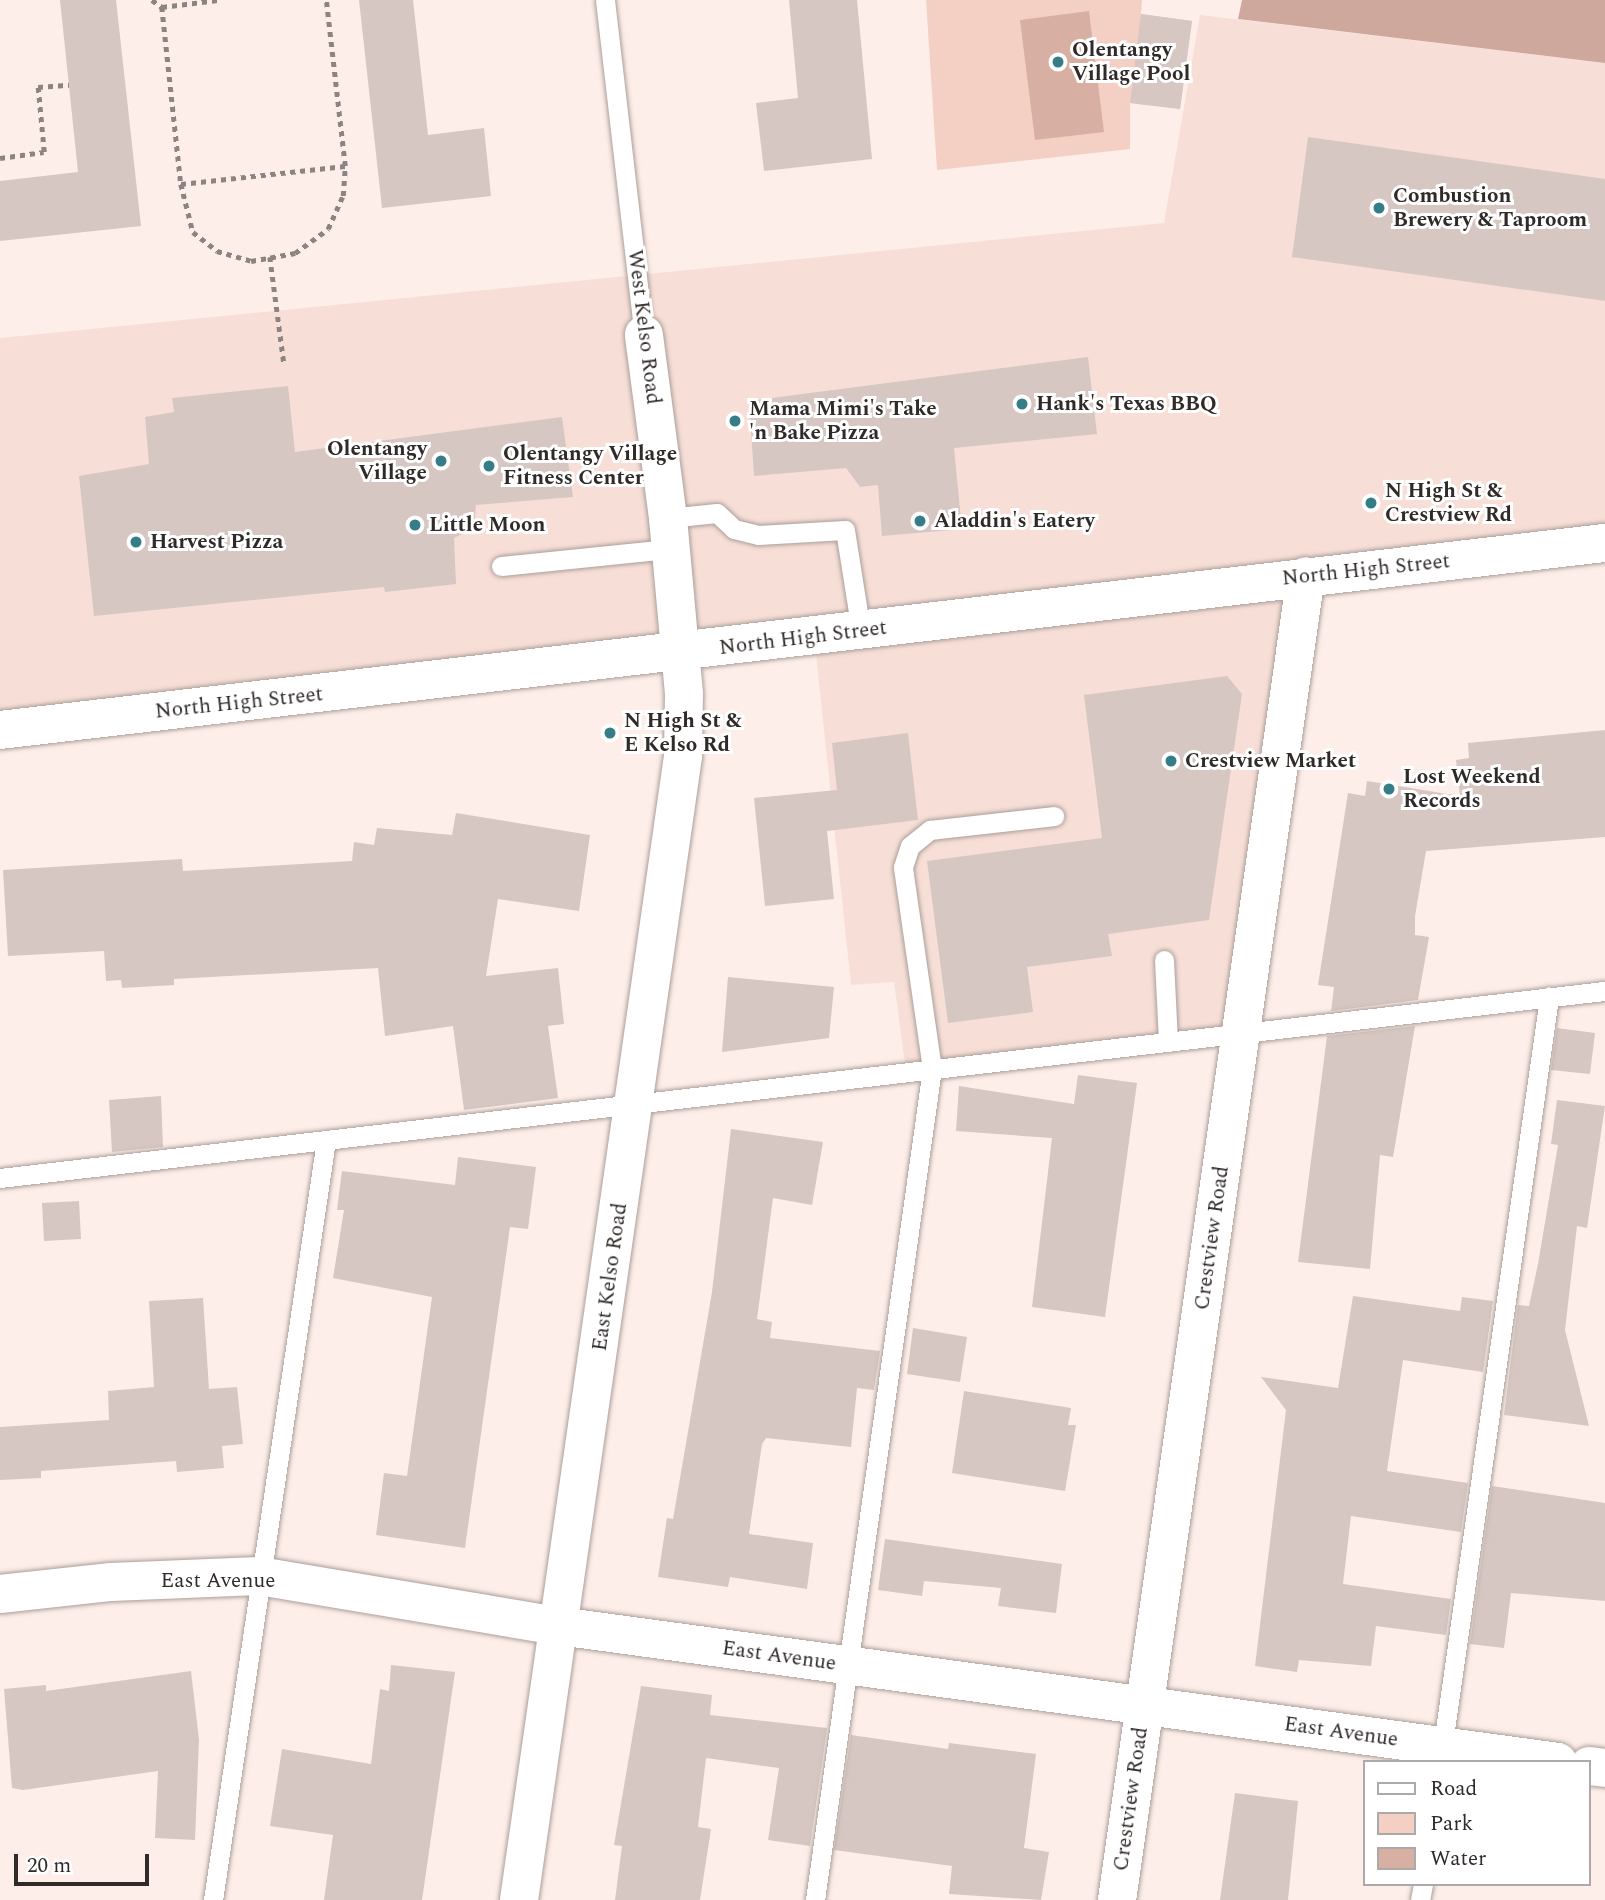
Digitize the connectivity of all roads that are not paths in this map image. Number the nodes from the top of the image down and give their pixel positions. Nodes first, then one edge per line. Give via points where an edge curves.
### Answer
1 (606, 0) edge
2 (644, 335) joint
3 (668, 533) junction
4 (1605, 543) edge
5 (501, 566) dead end
6 (1306, 576) junction
7 (860, 631) junction
8 (680, 654) junction
9 (0, 730) edge
10 (1054, 817) dead end
11 (1164, 960) dead end
12 (1605, 991) edge
13 (1549, 997) junction
14 (1241, 1034) junction
15 (1168, 1042) junction
16 (932, 1069) junction
17 (636, 1104) junction
18 (326, 1140) junction
19 (0, 1178) edge
20 (259, 1576) junction
21 (0, 1594) edge
22 (559, 1626) junction
23 (848, 1665) junction
24 (1145, 1706) junction
25 (1441, 1754) edge
26 (1529, 1760) edge
27 (213, 1900) edge
28 (519, 1900) edge
29 (815, 1900) edge
30 (1117, 1900) edge

1 - 2 lane, West Kelso Road
2 - 3 street, West Kelso Road
3 - 5 lane
3 - 7 lane via 717,513 734,529 758,536 845,530
3 - 8 street, West Kelso Road
4 - 6 street, North High Street
6 - 7 street, North High Street
6 - 14 street, Crestview Road
7 - 8 street, North High Street
8 - 9 street, North High Street
8 - 17 street, East Kelso Road via 683,756
10 - 16 lane via 930,830 910,846 903,867
11 - 15 lane
12 - 13 lane
13 - 14 lane
13 - 25 lane
14 - 15 lane
14 - 24 street, Crestview Road
15 - 16 lane
16 - 17 lane
16 - 23 lane
17 - 18 lane
17 - 22 street, East Kelso Road
18 - 19 lane
18 - 20 lane
20 - 21 street, East Avenue via 111,1582
20 - 22 street, East Avenue
20 - 27 lane
22 - 23 street, East Avenue
22 - 28 street, East Kelso Road
23 - 24 street, East Avenue
23 - 29 lane
24 - 25 street, East Avenue
24 - 30 street, Crestview Road
25 - 26 street, East Avenue

